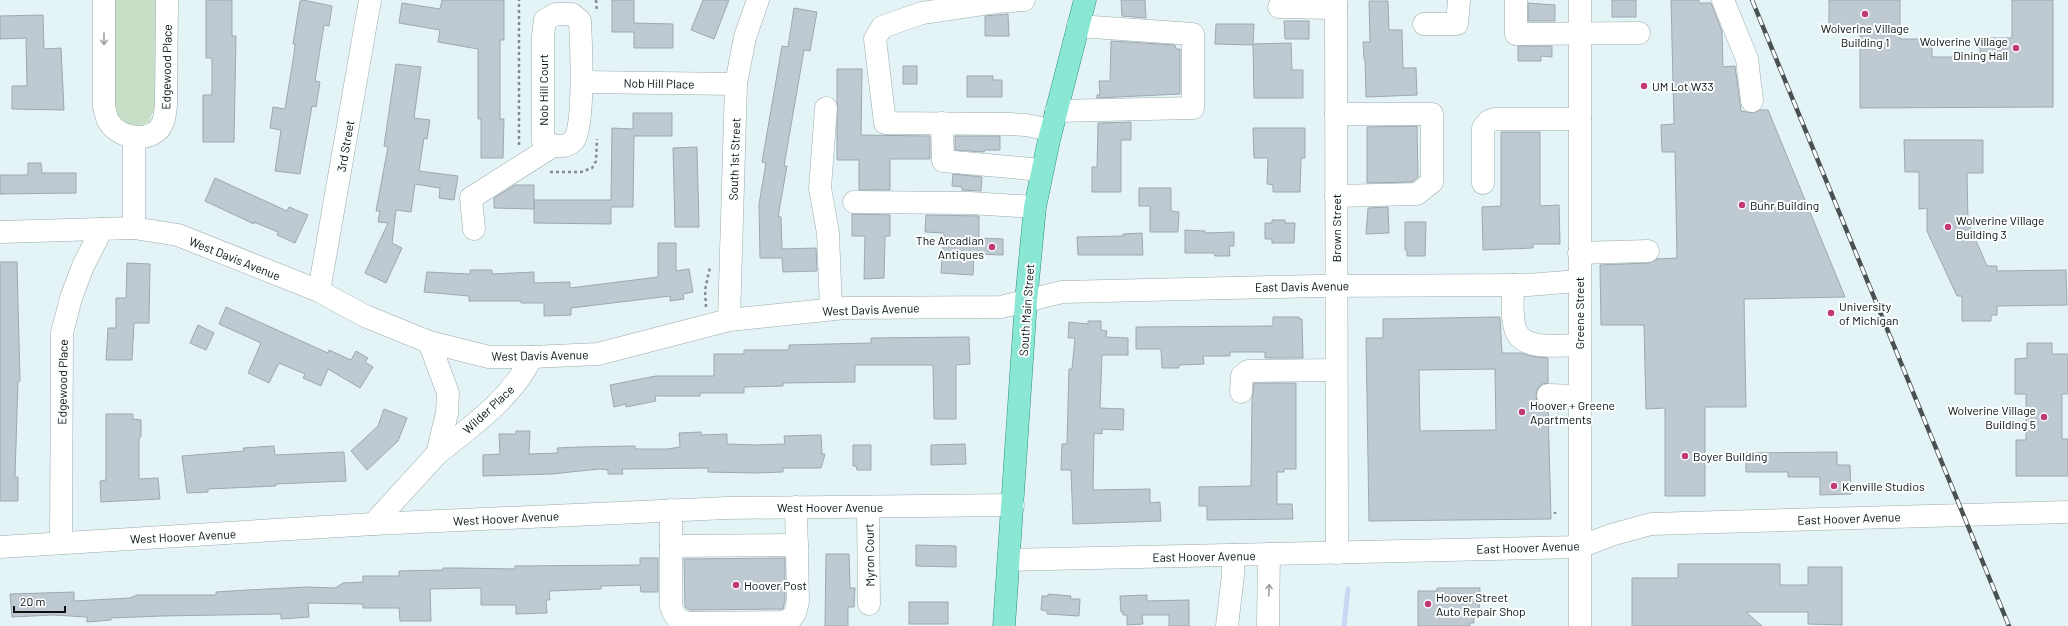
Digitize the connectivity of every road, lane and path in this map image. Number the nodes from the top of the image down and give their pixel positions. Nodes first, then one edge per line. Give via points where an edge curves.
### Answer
1 (104, 0) edge
2 (167, 0) edge
3 (370, 0) edge
4 (519, 0) edge
5 (596, 0) edge
6 (758, 0) edge
7 (1024, 0) edge
8 (1458, 0) edge
9 (1516, 0) edge
10 (1580, 0) edge
11 (1723, 0) edge
12 (1082, 1) edge
13 (965, 3) edge
14 (1336, 4) edge
15 (1279, 7) dead end
16 (597, 13) dead end
17 (1424, 24) dead end
18 (1078, 26) junction
19 (1580, 33) junction
20 (1639, 33) dead end
21 (582, 82) junction
22 (736, 84) junction
23 (1752, 101) dead end
24 (826, 108) dead end
25 (1336, 114) junction
26 (1580, 119) junction
27 (1054, 121) junction
28 (942, 123) junction
29 (597, 137) dead end
30 (134, 138) junction
31 (553, 146) junction
32 (518, 150) dead end
33 (1042, 170) junction
34 (545, 172) dead end
35 (1483, 183) dead end
36 (1336, 196) junction
37 (854, 202) dead end
38 (1035, 207) junction
39 (134, 228) junction
40 (102, 229) junction
41 (474, 229) dead end
42 (0, 232) edge
43 (1648, 251) dead end
44 (1579, 253) junction
45 (1578, 281) junction
46 (1336, 285) junction
47 (1513, 285) junction
48 (319, 291) junction
49 (1026, 301) junction
50 (831, 309) junction
51 (729, 320) junction
52 (428, 342) junction
53 (1579, 345) junction
54 (532, 357) junction
55 (1336, 370) junction
56 (1241, 392) dead end
57 (1548, 395) dead end
58 (1579, 396) junction
59 (437, 454) junction
60 (1013, 505) junction
61 (796, 507) junction
62 (868, 507) junction
63 (671, 510) junction
64 (2068, 512) edge
65 (373, 524) junction
66 (61, 543) junction
67 (797, 545) junction
68 (671, 546) junction
69 (0, 547) edge
70 (1580, 547) junction
71 (1337, 553) junction
72 (1269, 554) junction
73 (1232, 555) junction
74 (1009, 560) junction
75 (869, 604) dead end
76 (1004, 626) edge
77 (1227, 626) edge
78 (1268, 626) edge
79 (1580, 626) edge

1 -> 30 street via 104,107 108,122 119,132
2 - 30 street, Edgewood Place via 166,106 163,123 153,134
3 - 48 street, 3rd Street
4 - 32 path
5 - 16 path
6 - 22 street, South 1st Street via 745,37
7 - 13 street
8 - 17 street via 1456,24
9 - 19 street via 1516,34
10 - 19 street, Greene Street
11 - 23 street via 1747,58
12 - 18 main road, South Main Street
13 - 28 street via 922,13 882,27 875,39 885,123
14 - 15 street
14 - 25 street, Brown Street
18 - 27 main road, South Main Street
18 - 27 street via 1193,34 1193,108
19 - 20 street
19 - 26 street, Greene Street
21 - 22 street, Nob Hill Place
21 - 31 street, Nob Hill Court via 576,139 568,146
21 - 31 street, Nob Hill Court via 580,20 572,14 556,14 545,20 543,36 543,141
22 - 51 street, South 1st Street
24 - 50 street via 820,188 828,233
25 - 36 street, Brown Street
25 - 36 street via 1432,114 1432,182 1417,194
26 - 35 street via 1489,121 1483,128
26 - 44 street, Greene Street
27 - 28 street via 1026,125
27 - 33 main road, South Main Street
28 - 33 street via 943,161
29 - 34 path via 596,161 592,168 582,172
30 - 39 street
31 - 41 street via 471,198
33 - 38 main road, South Main Street
36 - 46 street, Brown Street
37 - 38 street via 970,203
38 - 49 main road, South Main Street
39 - 40 street, West Davis Avenue
39 - 48 street, West Davis Avenue via 178,235
40 - 42 street, West Davis Avenue
40 - 66 street, Edgewood Place via 71,298 62,333
43 - 44 street
44 - 45 street, Greene Street
45 - 47 street, East Davis Avenue
45 - 53 street, Greene Street
46 - 47 street, East Davis Avenue
46 - 49 street, East Davis Avenue via 1062,292
46 - 55 street, Brown Street
47 - 53 street via 1514,328 1518,336 1528,343 1538,345
48 - 52 street, West Davis Avenue via 366,316
49 - 50 street, West Davis Avenue via 1001,307
49 - 60 main road, South Main Street
50 - 51 street, West Davis Avenue
51 - 54 street, West Davis Avenue via 598,354
52 - 54 street, West Davis Avenue via 489,357
52 - 59 street, Wilder Place via 448,393 447,413
53 - 58 street, Greene Street
54 - 59 street, Wilder Place via 524,375 481,420
55 - 56 street via 1248,371 1242,376
55 - 71 street, Brown Street
57 - 58 street
58 - 70 street, Greene Street
59 - 65 street, Wilder Place
60 - 62 street, West Hoover Avenue
60 - 74 main road, South Main Street
61 - 62 street, West Hoover Avenue
61 - 63 street, West Hoover Avenue
61 - 67 street
62 - 75 street, Myron Court
63 - 65 street, West Hoover Avenue
63 - 68 street
64 - 70 street, East Hoover Avenue via 1651,524
65 - 66 street, West Hoover Avenue
66 - 69 street, West Hoover Avenue
67 - 68 street
67 - 68 street via 796,613 790,620 781,622 678,620 671,606
70 - 71 street, East Hoover Avenue
70 - 79 street, Greene Street
71 - 72 street, East Hoover Avenue
72 - 73 street, East Hoover Avenue
78 -> 72 street
73 - 74 street, East Hoover Avenue
73 - 77 street via 1233,575
74 - 76 main road, South Main Street

